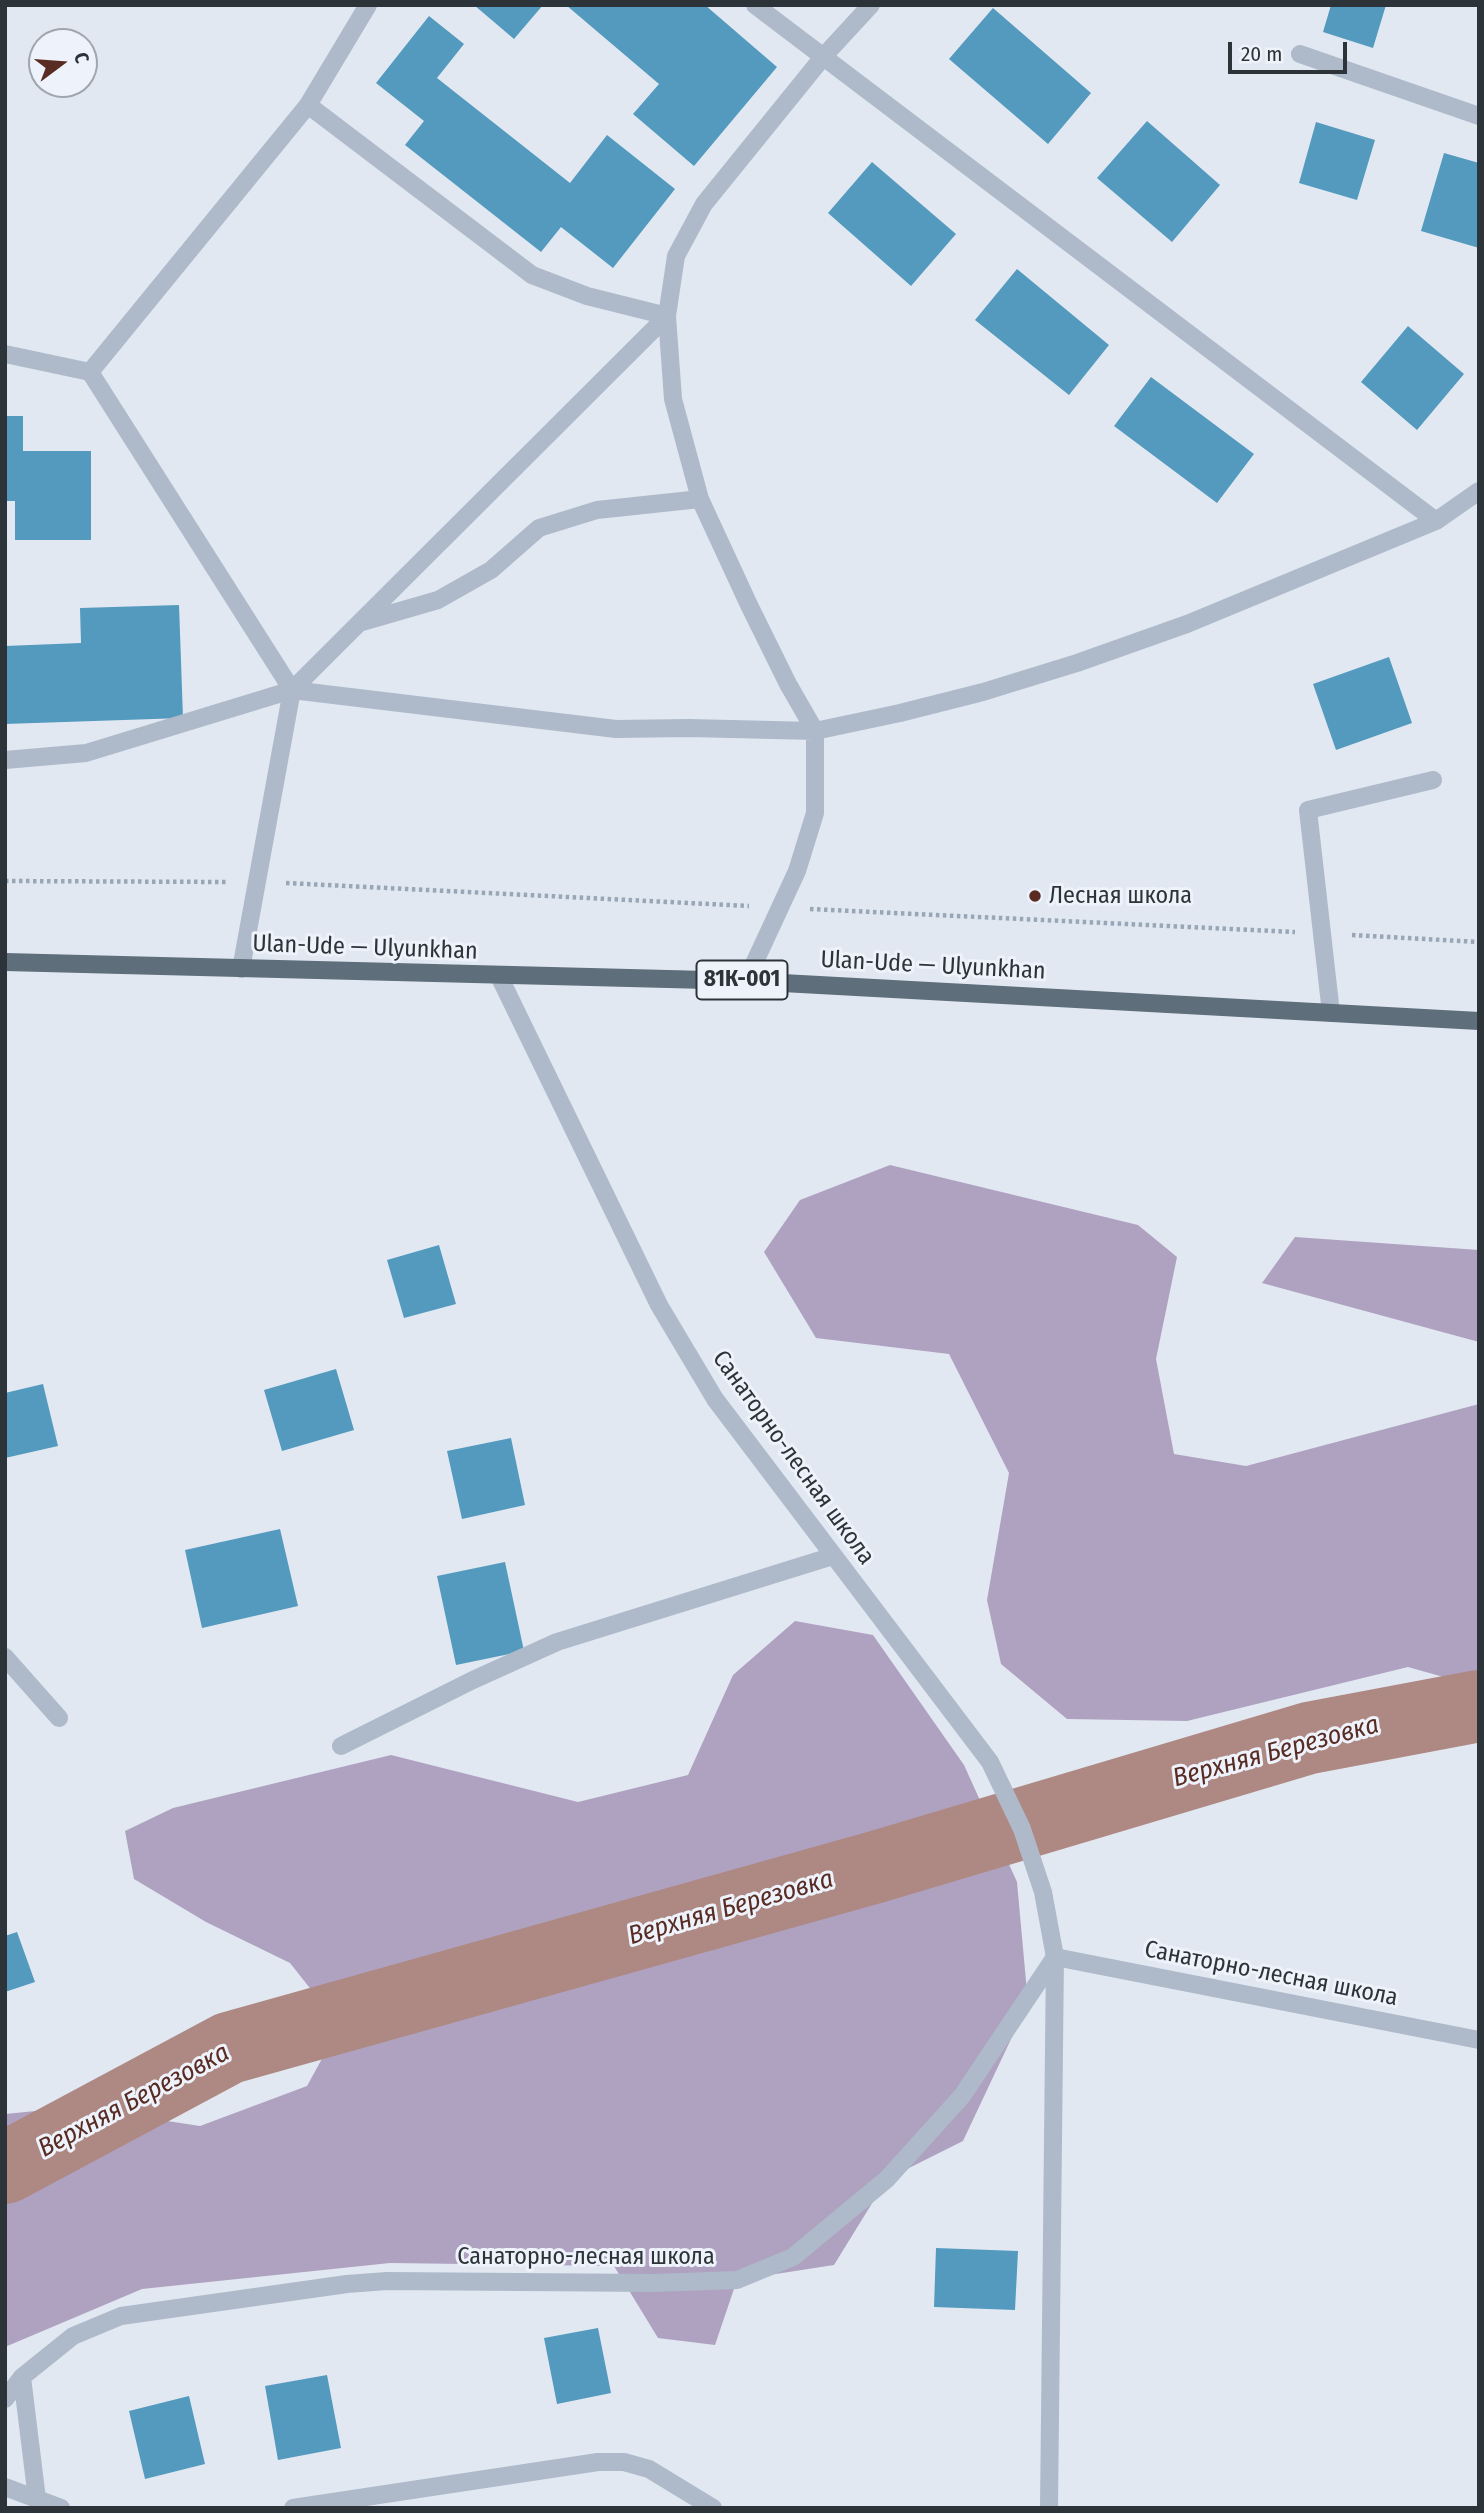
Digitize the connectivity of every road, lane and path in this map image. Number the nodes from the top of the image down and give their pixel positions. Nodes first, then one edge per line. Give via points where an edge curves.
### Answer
1 (368, 5) edge
2 (755, 5) edge
3 (871, 5) edge
4 (1300, 54) dead end
5 (823, 57) junction
6 (309, 105) junction
7 (1479, 116) edge
8 (667, 316) junction
9 (5, 354) edge
10 (90, 372) junction
11 (1479, 491) edge
12 (700, 499) junction
13 (1436, 521) junction
14 (360, 622) junction
15 (292, 690) junction
16 (815, 731) junction
17 (5, 760) edge
18 (1433, 780) dead end
19 (5, 881) edge
20 (257, 883) junction
21 (780, 907) junction
22 (1322, 934) junction
23 (1479, 942) edge
24 (5, 962) edge
25 (241, 969) junction
26 (499, 976) junction
27 (746, 981) junction
28 (1331, 1013) junction
29 (1479, 1021) edge
30 (833, 1556) junction
31 (5, 1657) edge
32 (59, 1718) dead end
33 (341, 1746) dead end
34 (1055, 1957) junction
35 (1479, 2040) edge
36 (22, 2377) junction
37 (5, 2399) edge
38 (5, 2487) edge
39 (37, 2499) junction
40 (61, 2508) edge
41 (293, 2508) edge
42 (713, 2508) edge
43 (1049, 2508) edge

1 - 6 street
2 - 5 street
3 - 5 street
4 - 7 street
5 - 8 street via 704,204 676,256
5 - 13 street
6 - 8 street via 532,275 587,296
6 - 10 street
8 - 12 street via 673,399
8 - 14 street
9 - 10 street
10 - 15 street
11 - 13 street
12 - 14 street via 597,510 540,528 491,570 438,600
12 - 16 street
13 - 16 street via 1187,624 1077,663 971,695
14 - 15 street
15 - 16 street via 616,729
15 - 17 street via 86,753
15 - 20 street
16 - 21 street via 816,813
18 - 22 street via 1308,810
19 - 20 path
20 - 21 path
20 - 25 street
21 - 22 path
21 - 27 street
22 - 23 path
22 - 28 street
24 - 25 main road, Ulan-Ude — Ulyunkhan / 81К-001
25 - 26 main road, Ulan-Ude — Ulyunkhan / 81К-001
26 - 27 main road, Ulan-Ude — Ulyunkhan / 81К-001
26 - 30 street, Санаторно-лесная школа via 659,1305 715,1399
27 - 28 main road, Ulan-Ude — Ulyunkhan / 81К-001
28 - 29 main road, Ulan-Ude — Ulyunkhan / 81К-001
30 - 33 street via 557,1642
30 - 34 street, Санаторно-лесная школа via 990,1762 1022,1829 1043,1892
31 - 32 street
34 - 35 street, Санаторно-лесная школа
34 - 36 street, Санаторно-лесная школа via 962,2096 887,2179 793,2257 737,2280 347,2284 121,2316 73,2336
34 - 43 street
36 - 37 street, Санаторно-лесная школа
36 - 39 street
38 - 39 street
39 - 40 street
41 - 42 street via 598,2462 624,2462 649,2469

